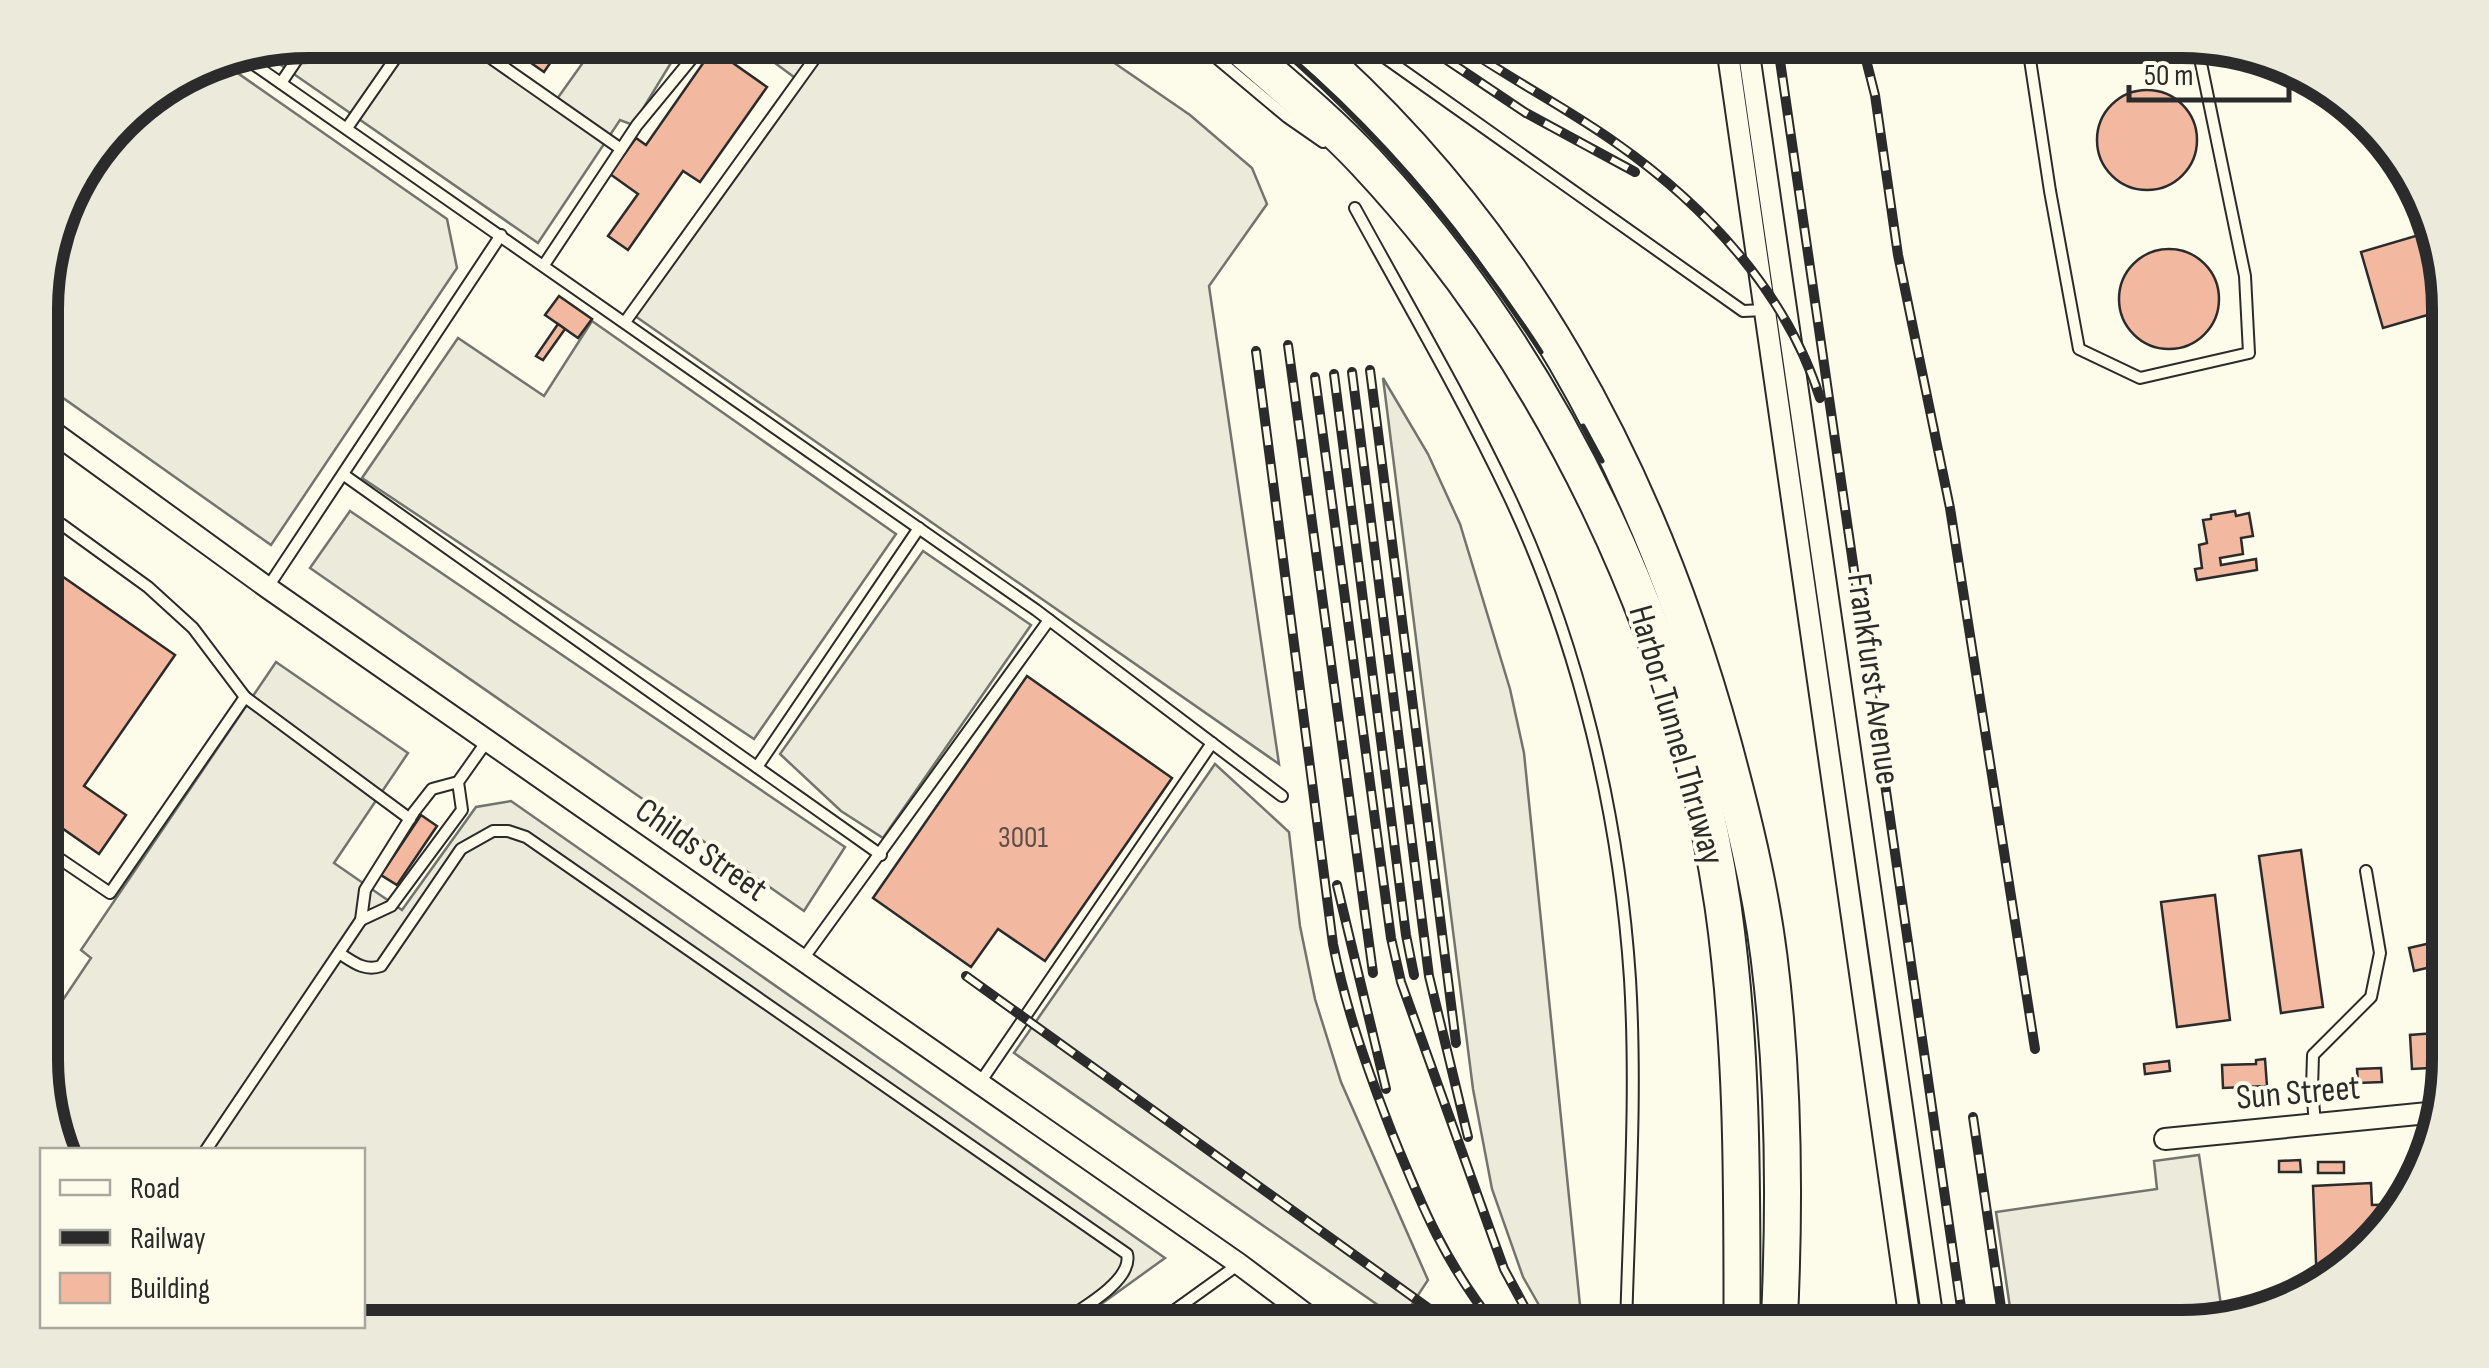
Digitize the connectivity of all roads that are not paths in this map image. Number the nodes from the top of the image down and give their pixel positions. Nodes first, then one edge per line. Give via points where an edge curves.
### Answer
1 (298, 58) edge
2 (395, 58) edge
3 (491, 58) edge
4 (693, 58) edge
5 (815, 58) edge
6 (1216, 58) edge
7 (1253, 58) edge
8 (1320, 58) edge
9 (1386, 58) edge
10 (1729, 58) edge
11 (1749, 58) edge
12 (2030, 58) edge
13 (2200, 59) edge
14 (253, 64) edge
15 (281, 83) junction
16 (346, 128) junction
17 (621, 149) junction
18 (1386, 184) junction
19 (1355, 208) dead end
20 (501, 235) junction
21 (544, 265) junction
22 (1776, 310) junction
23 (625, 322) junction
24 (58, 436) edge
25 (344, 475) junction
26 (58, 527) edge
27 (919, 528) junction
28 (268, 588) junction
29 (1049, 620) junction
30 (245, 697) junction
31 (487, 741) junction
32 (1212, 743) junction
33 (756, 767) junction
34 (458, 782) junction
35 (1282, 796) dead end
36 (410, 819) junction
37 (881, 854) junction
38 (58, 858) edge
39 (2366, 871) dead end
40 (361, 920) junction
41 (338, 953) junction
42 (802, 960) junction
43 (979, 1084) junction
44 (2426, 1113) edge
45 (2315, 1124) junction
46 (2165, 1138) dead end
47 (207, 1148) edge
48 (1238, 1264) junction
49 (1078, 1310) edge
50 (1175, 1310) edge
51 (1286, 1310) edge
52 (1626, 1310) edge
53 (1742, 1310) edge
54 (1779, 1310) edge
55 (1909, 1310) edge
56 (1931, 1310) edge

1 - 15 lane
2 - 16 lane
3 - 17 lane
4 - 17 lane
5 - 23 lane
6 - 18 lane via 1286,117
7 - 18 highway, Harbor Tunnel Thruway
8 - 54 highway, Harbor Tunnel Thruway via 1476,222 1612,442 1660,547 1732,776 1768,954 1779,1083
9 - 22 lane via 1744,310
10 - 22 street, Frankfurst Avenue
11 - 22 street, Frankfurst Avenue
12 - 13 lane via 2080,349 2140,378 2249,353 2245,276
14 - 15 lane
15 - 16 lane
16 - 20 lane
17 - 21 lane
18 - 53 highway, Harbor Tunnel Thruway via 1505,338 1561,436 1610,527 1671,689 1724,923 1738,1055
19 - 52 lane via 1510,498 1592,736 1630,980
20 - 21 lane
20 - 25 lane
21 - 23 lane
22 - 55 street, Frankfurst Avenue
22 - 56 street, Frankfurst Avenue
23 - 27 lane
24 - 28 street, Childs Street
25 - 28 lane
25 - 33 lane
26 - 30 lane via 148,588 193,628
27 - 29 lane
27 - 33 lane
28 - 31 street, Childs Street
29 - 32 lane
29 - 37 lane
30 - 36 lane
30 - 38 lane via 110,892
31 - 34 lane
31 - 42 street, Childs Street
32 - 35 lane
32 - 43 lane
33 - 37 lane
34 - 36 lane via 432,790
34 - 40 lane via 462,810 390,906
36 - 40 lane via 365,890
37 - 42 lane
39 - 45 lane via 2380,952 2371,997 2314,1055
40 - 41 lane
41 - 47 lane
41 - 49 lane via 362,967 381,966 461,849 492,832 526,837 1127,1254 1126,1273
42 - 43 street, Childs Street
43 - 48 street, Childs Street
44 - 45 street, Sun Street
45 - 46 street, Sun Street
48 - 50 lane
48 - 51 street, Childs Street

